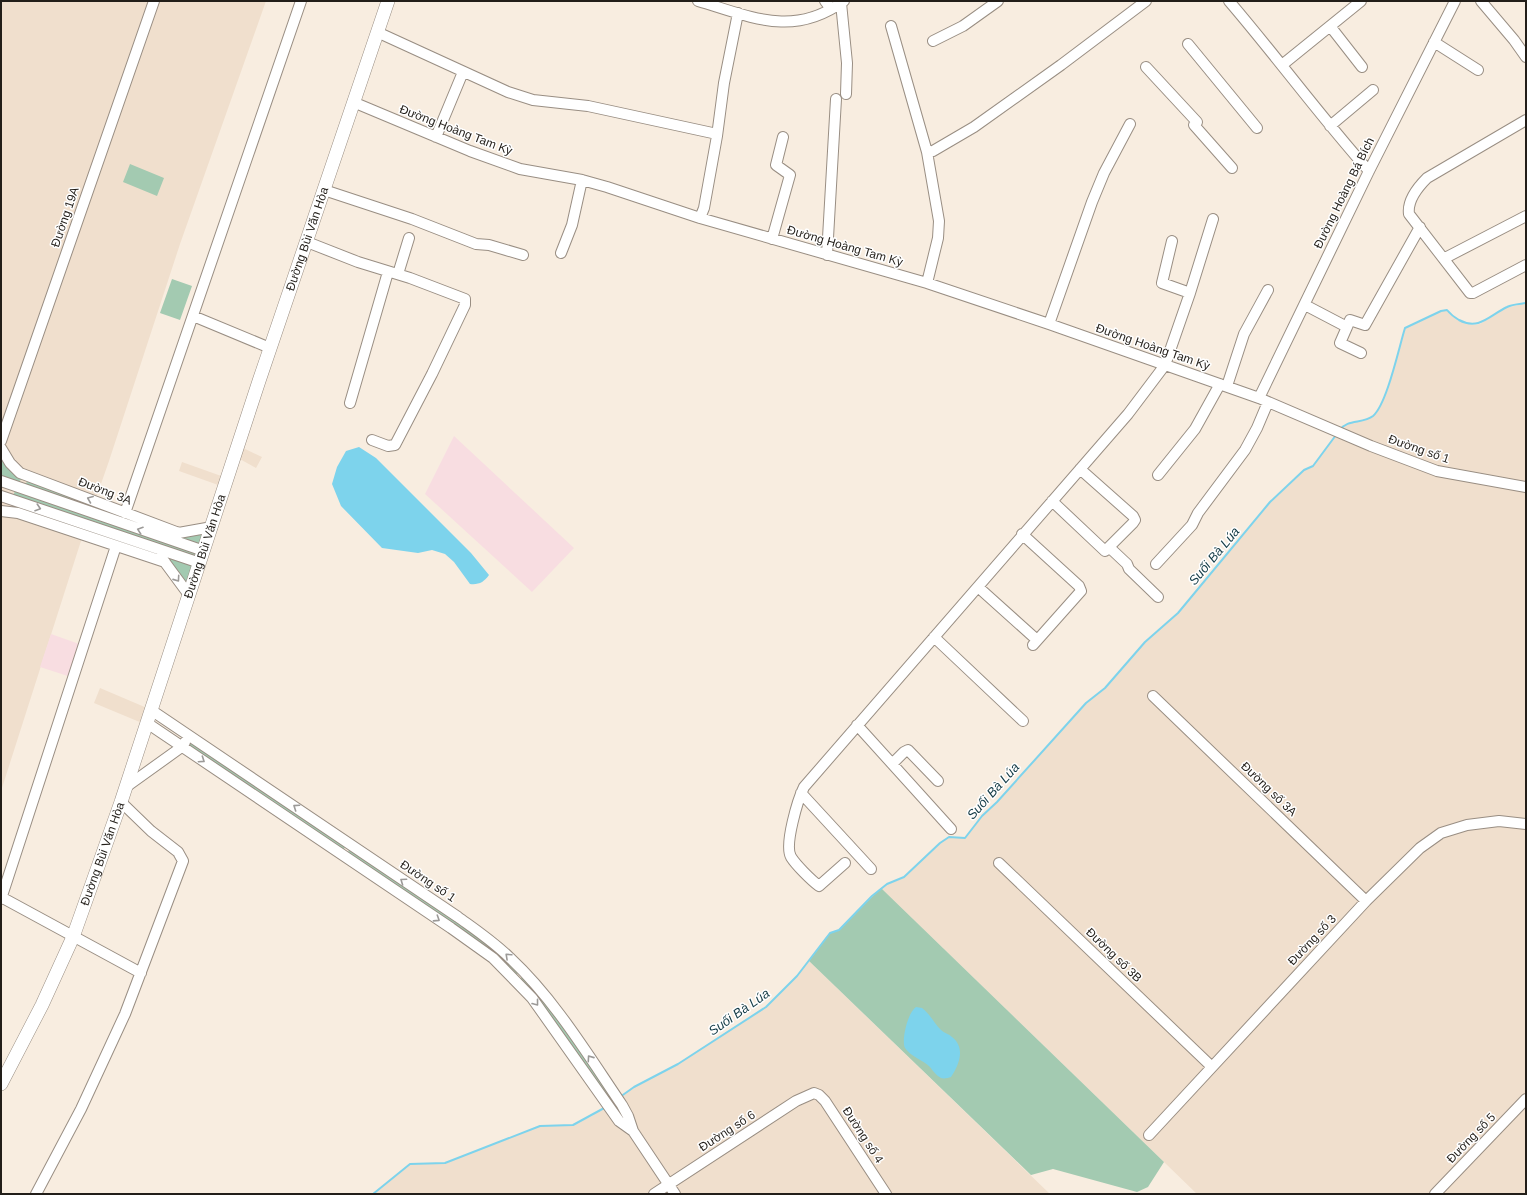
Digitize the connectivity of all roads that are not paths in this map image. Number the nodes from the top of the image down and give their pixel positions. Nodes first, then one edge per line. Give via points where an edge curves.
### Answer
1 (154, 1) edge
2 (301, 1) edge
3 (388, 1) edge
4 (698, 1) edge
5 (998, 1) edge
6 (1146, 1) edge
7 (1229, 1) edge
8 (1361, 1) edge
9 (1455, 1) edge
10 (1481, 1) edge
11 (843, 2) edge
12 (828, 5) edge
13 (738, 13) junction
14 (891, 26) dead end
15 (1330, 26) junction
16 (377, 32) junction
17 (933, 41) dead end
18 (1434, 42) junction
19 (1188, 44) dead end
20 (1526, 57) edge
21 (1282, 66) junction
22 (1362, 66) dead end
23 (1146, 67) dead end
24 (1478, 70) dead end
25 (463, 72) junction
26 (1373, 90) dead end
27 (846, 94) dead end
28 (836, 99) dead end
29 (353, 102) junction
30 (1526, 120) edge
31 (1130, 124) dead end
32 (1330, 126) junction
33 (1258, 128) dead end
34 (717, 134) junction
35 (436, 137) junction
36 (783, 138) dead end
37 (927, 152) junction
38 (1232, 168) dead end
39 (1369, 171) junction
40 (582, 180) junction
41 (324, 190) junction
42 (1526, 216) edge
43 (700, 218) junction
44 (1213, 219) dead end
45 (1420, 227) junction
46 (409, 238) dead end
47 (772, 239) junction
48 (1172, 241) dead end
49 (307, 242) junction
50 (561, 253) dead end
51 (523, 255) dead end
52 (827, 255) junction
53 (1445, 258) junction
54 (1526, 265) edge
55 (393, 273) junction
56 (927, 283) junction
57 (1268, 290) dead end
58 (1190, 293) junction
59 (1305, 305) junction
60 (193, 316) junction
61 (1049, 324) junction
62 (1347, 327) junction
63 (270, 348) junction
64 (1361, 353) dead end
65 (1165, 365) junction
66 (1224, 385) junction
67 (1263, 400) junction
68 (350, 403) dead end
69 (1326, 427) joint
70 (372, 440) dead end
71 (1, 441) edge
72 (1, 448) edge
73 (1080, 469) junction
74 (1158, 475) dead end
75 (32, 478) junction
76 (1, 482) edge
77 (14, 486) junction
78 (1526, 488) edge
79 (5, 498) edge
80 (1052, 500) junction
81 (1, 511) edge
82 (18, 513) junction
83 (125, 513) junction
84 (212, 527) junction
85 (179, 533) junction
86 (1022, 534) junction
87 (159, 536) junction
88 (116, 546) junction
89 (156, 548) junction
90 (1110, 548) junction
91 (202, 557) junction
92 (165, 562) junction
93 (1156, 564) dead end
94 (978, 587) junction
95 (189, 596) junction
96 (1158, 597) dead end
97 (934, 637) junction
98 (1153, 696) dead end
99 (149, 716) junction
100 (1023, 721) dead end
101 (857, 725) junction
102 (189, 735) junction
103 (183, 746) junction
104 (893, 763) junction
105 (938, 781) dead end
106 (126, 787) junction
107 (801, 793) junction
108 (121, 802) junction
109 (1526, 824) edge
110 (951, 829) dead end
111 (349, 843) junction
112 (344, 856) junction
113 (845, 863) dead end
114 (999, 863) dead end
115 (871, 869) dead end
116 (1, 897) edge
117 (1366, 901) junction
118 (72, 937) junction
119 (524, 972) junction
120 (141, 973) junction
121 (516, 980) junction
122 (1211, 1066) junction
123 (1, 1084) edge
124 (816, 1093) joint
125 (1526, 1099) edge
126 (633, 1131) junction
127 (1149, 1135) dead end
128 (669, 1184) junction
129 (36, 1194) edge
130 (654, 1194) edge
131 (675, 1194) edge
132 (886, 1194) edge
133 (1435, 1194) edge

1 - 71 street, Đường 19A
2 - 60 street
3 - 16 main road, Đường Bùi Văn Hòa
4 - 13 street
5 - 17 street via 963,26
6 - 37 street via 970,130
7 - 21 street
8 - 15 street
9 - 18 street, Đường Hoàng Bá Bích
10 - 20 street
11 - 12 street
11 - 27 street via 847,63
12 - 13 street via 803,21 793,22 771,21
13 - 34 street
14 - 37 street
15 - 21 street
15 - 22 street
16 - 25 street
16 - 29 main road, Đường Bùi Văn Hòa
18 - 24 street
18 - 39 street, Đường Hoàng Bá Bích
19 - 33 street
21 - 32 street
23 - 38 street
25 - 34 street via 533,100 588,106
25 - 35 street
26 - 32 street
28 - 52 street
29 - 35 street, Đường Hoàng Tam Kỳ
29 - 41 main road, Đường Bùi Văn Hòa
30 - 45 street via 1439,171 1420,185 1409,209 1409,214
31 - 61 street via 1092,202
32 - 39 street
34 - 43 street
35 - 40 street, Đường Hoàng Tam Kỳ via 470,152 520,168
36 - 47 street via 776,166 790,174
37 - 56 street via 939,221 938,238
39 - 59 street, Đường Hoàng Bá Bích
40 - 43 street, Đường Hoàng Tam Kỳ
40 - 50 street via 572,225
41 - 49 main road, Đường Bùi Văn Hòa
41 - 51 street via 412,219 476,244
42 - 53 street
43 - 47 street, Đường Hoàng Tam Kỳ
44 - 58 street
45 - 53 street
45 - 62 street via 1368,322 1361,325 1350,320
46 - 55 street
47 - 52 street, Đường Hoàng Tam Kỳ
48 - 58 street via 1162,283
49 - 55 street
49 - 63 main road, Đường Bùi Văn Hòa
52 - 56 street, Đường Hoàng Tam Kỳ
53 - 54 street via 1464,288 1473,293
55 - 68 street
55 - 70 street via 463,297 466,301 395,445 388,446
56 - 61 street, Đường Hoàng Tam Kỳ
57 - 66 street via 1244,334
58 - 65 street
59 - 62 street
59 - 67 street, Đường Hoàng Bá Bích
60 - 63 street
60 - 83 street
61 - 65 street, Đường Hoàng Tam Kỳ
62 - 64 street via 1340,343
63 - 84 main road, Đường Bùi Văn Hòa
65 - 66 street, Đường Hoàng Tam Kỳ
65 - 73 street via 1128,414
66 - 67 street, Đường Hoàng Tam Kỳ
66 - 74 street via 1195,429
67 - 69 street, Đường Hoàng Tam Kỳ
67 - 93 street, Đường Hoàng Bá Bích via 1257,428 1245,450 1198,513 1192,525
69 - 78 street, Đường số 1 via 1436,471
72 - 75 street, Đường 3A via 20,473
73 - 80 street
73 - 90 street via 1135,519
75 - 77 street
83 -> 75 street, Đường 3A
76 - 77 street, Đường 3A
77 - 79 street
87 -> 77 street, Đường 3A
79 - 82 street
79 -> 89 street
80 - 86 street
80 - 90 street via 1105,550
81 - 82 street
82 - 88 street
83 - 85 street, Đường 3A
84 - 85 street
84 - 91 main road, Đường Bùi Văn Hòa
85 - 87 street
86 - 94 street
86 - 94 street via 1079,586 1081,591 1035,643
87 - 91 street, Đường 3A
88 - 92 street
88 - 116 street
89 - 91 street
89 - 92 street
90 - 96 street
91 - 95 main road, Đường Bùi Văn Hòa
92 -> 95 street
94 - 97 street
95 - 99 main road, Đường Bùi Văn Hòa
97 - 100 street
97 - 101 street
98 - 117 street, Đường số 3A
99 - 102 street, Đường số 1
99 - 103 street, Đường số 1
99 - 106 main road, Đường Bùi Văn Hòa
101 - 104 street
101 - 107 street
102 - 103 street
111 -> 102 street, Đường số 1
103 - 106 street
103 -> 112 street, Đường số 1
104 - 105 street via 908,750
104 - 110 street
106 - 108 main road, Đường Bùi Văn Hòa
107 - 113 street via 793,819 791,856 819,886
107 - 115 street
108 - 118 main road, Đường Bùi Văn Hòa
108 - 120 street via 151,831 178,852 183,861
109 - 117 street, Đường số 3 via 1483,822 1441,833 1420,848
111 - 112 street
119 -> 111 street, Đường số 1 via 484,935
112 -> 121 street, Đường số 1 via 476,946
114 - 122 street, Đường số 3B
116 - 118 street
117 - 122 street, Đường số 3
118 - 120 street
118 - 123 main road, Đường Bùi Văn Hòa via 42,1005
119 - 121 street
126 -> 119 street, Đường số 1 via 628,1116 612,1090 550,1003
120 - 129 street via 82,1109
121 -> 126 street, Đường số 1 via 545,1015 619,1121
122 - 127 street, Đường số 3
124 - 128 street, Đường số 6 via 804,1096
124 - 132 street, Đường số 4 via 825,1101
125 - 133 street, Đường số 5
126 - 128 street, Đường số 1
128 - 130 street, Đường số 6
128 - 131 street, Đường số 1

